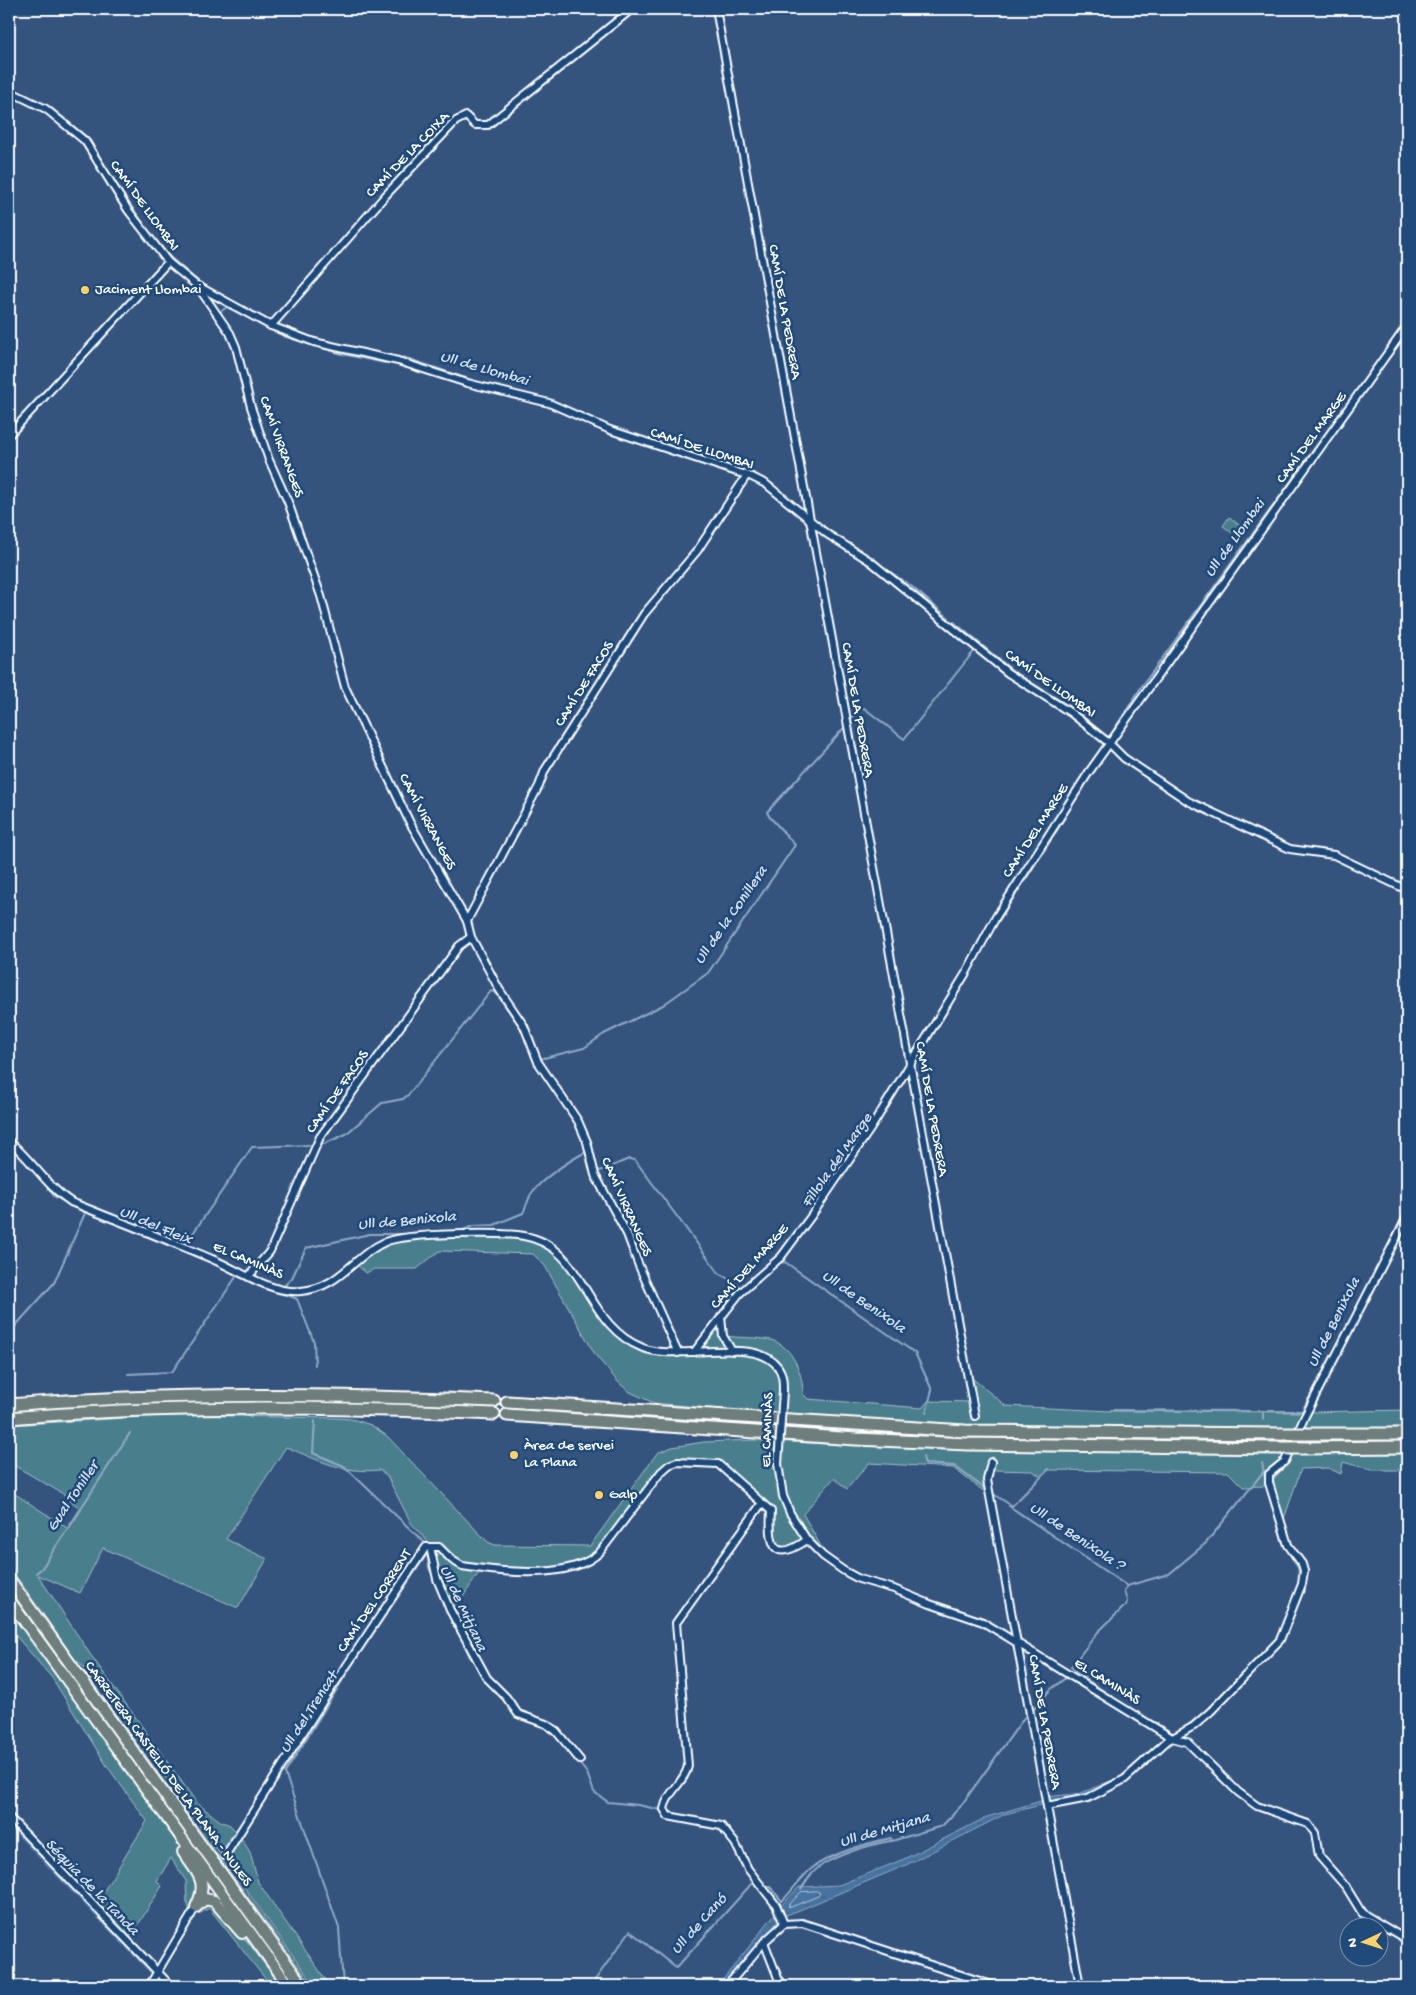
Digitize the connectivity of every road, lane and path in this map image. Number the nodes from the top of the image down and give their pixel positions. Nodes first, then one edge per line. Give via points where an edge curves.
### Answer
1 (632, 9) edge
2 (716, 9) edge
3 (9, 91) edge
4 (168, 262) junction
5 (196, 285) junction
6 (271, 326) junction
7 (1407, 326) edge
8 (9, 435) edge
9 (747, 475) junction
10 (810, 522) junction
11 (1110, 743) junction
12 (1407, 890) edge
13 (467, 921) junction
14 (471, 937) junction
15 (910, 1064) junction
16 (9, 1141) edge
17 (1407, 1217) edge
18 (250, 1276) junction
19 (721, 1317) junction
20 (732, 1351) junction
21 (694, 1352) junction
22 (678, 1353) junction
23 (494, 1401) dead end
24 (507, 1402) dead end
25 (9, 1405) edge
26 (494, 1414) dead end
27 (507, 1415) dead end
28 (975, 1416) dead end
29 (9, 1418) edge
30 (1407, 1434) edge
31 (1407, 1447) edge
32 (991, 1462) dead end
33 (762, 1503) junction
34 (807, 1540) junction
35 (430, 1548) junction
36 (9, 1579) edge
37 (9, 1600) edge
38 (1016, 1642) junction
39 (104, 1732) junction
40 (1172, 1738) junction
41 (580, 1760) dead end
42 (1047, 1806) junction
43 (9, 1817) edge
44 (225, 1856) dead end
45 (196, 1907) junction
46 (784, 1924) junction
47 (1407, 1940) edge
48 (764, 1942) junction
49 (157, 1971) junction
50 (149, 1986) edge
51 (171, 1986) edge
52 (284, 1986) edge
53 (288, 1986) edge
54 (303, 1986) edge
55 (727, 1986) edge
56 (784, 1986) edge
57 (995, 1986) edge
58 (1080, 1986) edge

1 - 6 street, CAMÍ DE LA COIXA via 488,126 475,125 466,116 456,121
2 - 10 street, CAMÍ DE LA PEDRERA
3 - 4 street, CAMÍ DE LLOMBAI via 46,109 84,141 128,210
4 - 5 street, CAMÍ DE LLOMBAI
4 - 8 street
5 - 6 street, CAMÍ DE LLOMBAI
5 - 13 street, CAMÍ VIRRANGES via 230,333 236,347 269,460 288,502 321,596 345,687 410,823
6 - 9 street, CAMÍ DE LLOMBAI via 314,342 398,361 467,384 549,403 618,434
7 - 11 street, CAMÍ DEL MARGE
9 - 10 street, CAMÍ DE LLOMBAI via 766,484
9 - 13 street, CAMÍ DE FACOS via 697,551 644,614 545,770
10 - 11 street, CAMÍ DE LLOMBAI via 870,561 1008,673 1072,713
10 - 15 street, CAMÍ DE LA PEDRERA
11 - 12 street, CAMÍ DE LLOMBAI via 1124,758 1196,805 1290,850 1334,855
11 - 15 street, CAMÍ DEL MARGE via 996,917
13 - 14 street, CAMÍ VIRRANGES
14 - 18 street, CAMÍ DE FACOS via 459,946 320,1137 270,1250
14 - 22 street, CAMÍ VIRRANGES via 499,989 524,1026 538,1062 578,1121 595,1175 627,1234
15 - 19 street, CAMÍ DEL MARGE via 812,1215 780,1257 754,1279
15 - 28 street, CAMÍ DE LA PEDRERA
16 - 18 street, EL CAMINÀS via 57,1193 71,1202
17 - 40 street via 1305,1416 1286,1461 1270,1474 1269,1483 1284,1535 1304,1572 1280,1640 1211,1711 1194,1726
18 - 22 street, EL CAMINÀS via 274,1287 300,1292 320,1288 338,1278 366,1254 394,1239 476,1234 522,1236 550,1245 562,1255 597,1311 624,1338 654,1352
19 - 20 street via 723,1336
19 - 21 street, CAMÍ DEL MARGE
20 - 21 street, EL CAMINÀS
20 - 34 street, EL CAMINÀS, bridge via 761,1354 778,1367 782,1377 778,1464 783,1496
21 - 22 street, EL CAMINÀS
23 - 25 highway via 356,1395 192,1396
24 - 30 highway, bridge via 966,1431
26 - 29 highway via 354,1408 202,1408
27 - 31 highway, bridge via 944,1443
32 - 38 street, CAMÍ DE LA PEDRERA via 987,1480
33 - 34 street, CAMÍ DEL CORRENT via 771,1511 769,1536 776,1548 792,1549
33 - 35 street, CAMÍ DEL CORRENT via 718,1464 677,1462 661,1472 596,1555 565,1570 545,1572 462,1566 439,1548
33 - 46 street via 676,1624 688,1766 664,1809 668,1816 721,1826 776,1906
34 - 38 street, EL CAMINÀS via 823,1556 859,1579 971,1616
35 - 41 street via 437,1578 450,1610 487,1678 518,1714 556,1731
35 - 44 street, CAMÍ DEL CORRENT via 426,1547 328,1694
36 - 54 main road, CARRETERA CASTELLÓ DE LA PLANA - NULES
37 - 39 main road, CARRETERA CASTELLÓ DE LA PLANA - NULES
38 - 40 street, EL CAMINÀS
38 - 42 street, CAMÍ DE LA PEDRERA
39 - 45 main road via 199,1877 203,1888
39 - 53 main road, CARRETERA CASTELLÓ DE LA PLANA - NULES
40 - 42 street via 1117,1784 1088,1798
40 - 47 street, EL CAMINÀS via 1187,1742 1257,1806 1308,1824 1315,1833 1319,1856 1346,1887 1362,1913
42 - 58 street, CAMÍ DE LA PEDRERA
43 - 49 street
45 - 49 street
45 - 52 main road via 205,1899 214,1901
46 - 48 street
46 - 57 street via 802,1923
48 - 55 street
48 - 56 street
49 - 50 street
49 - 51 street

